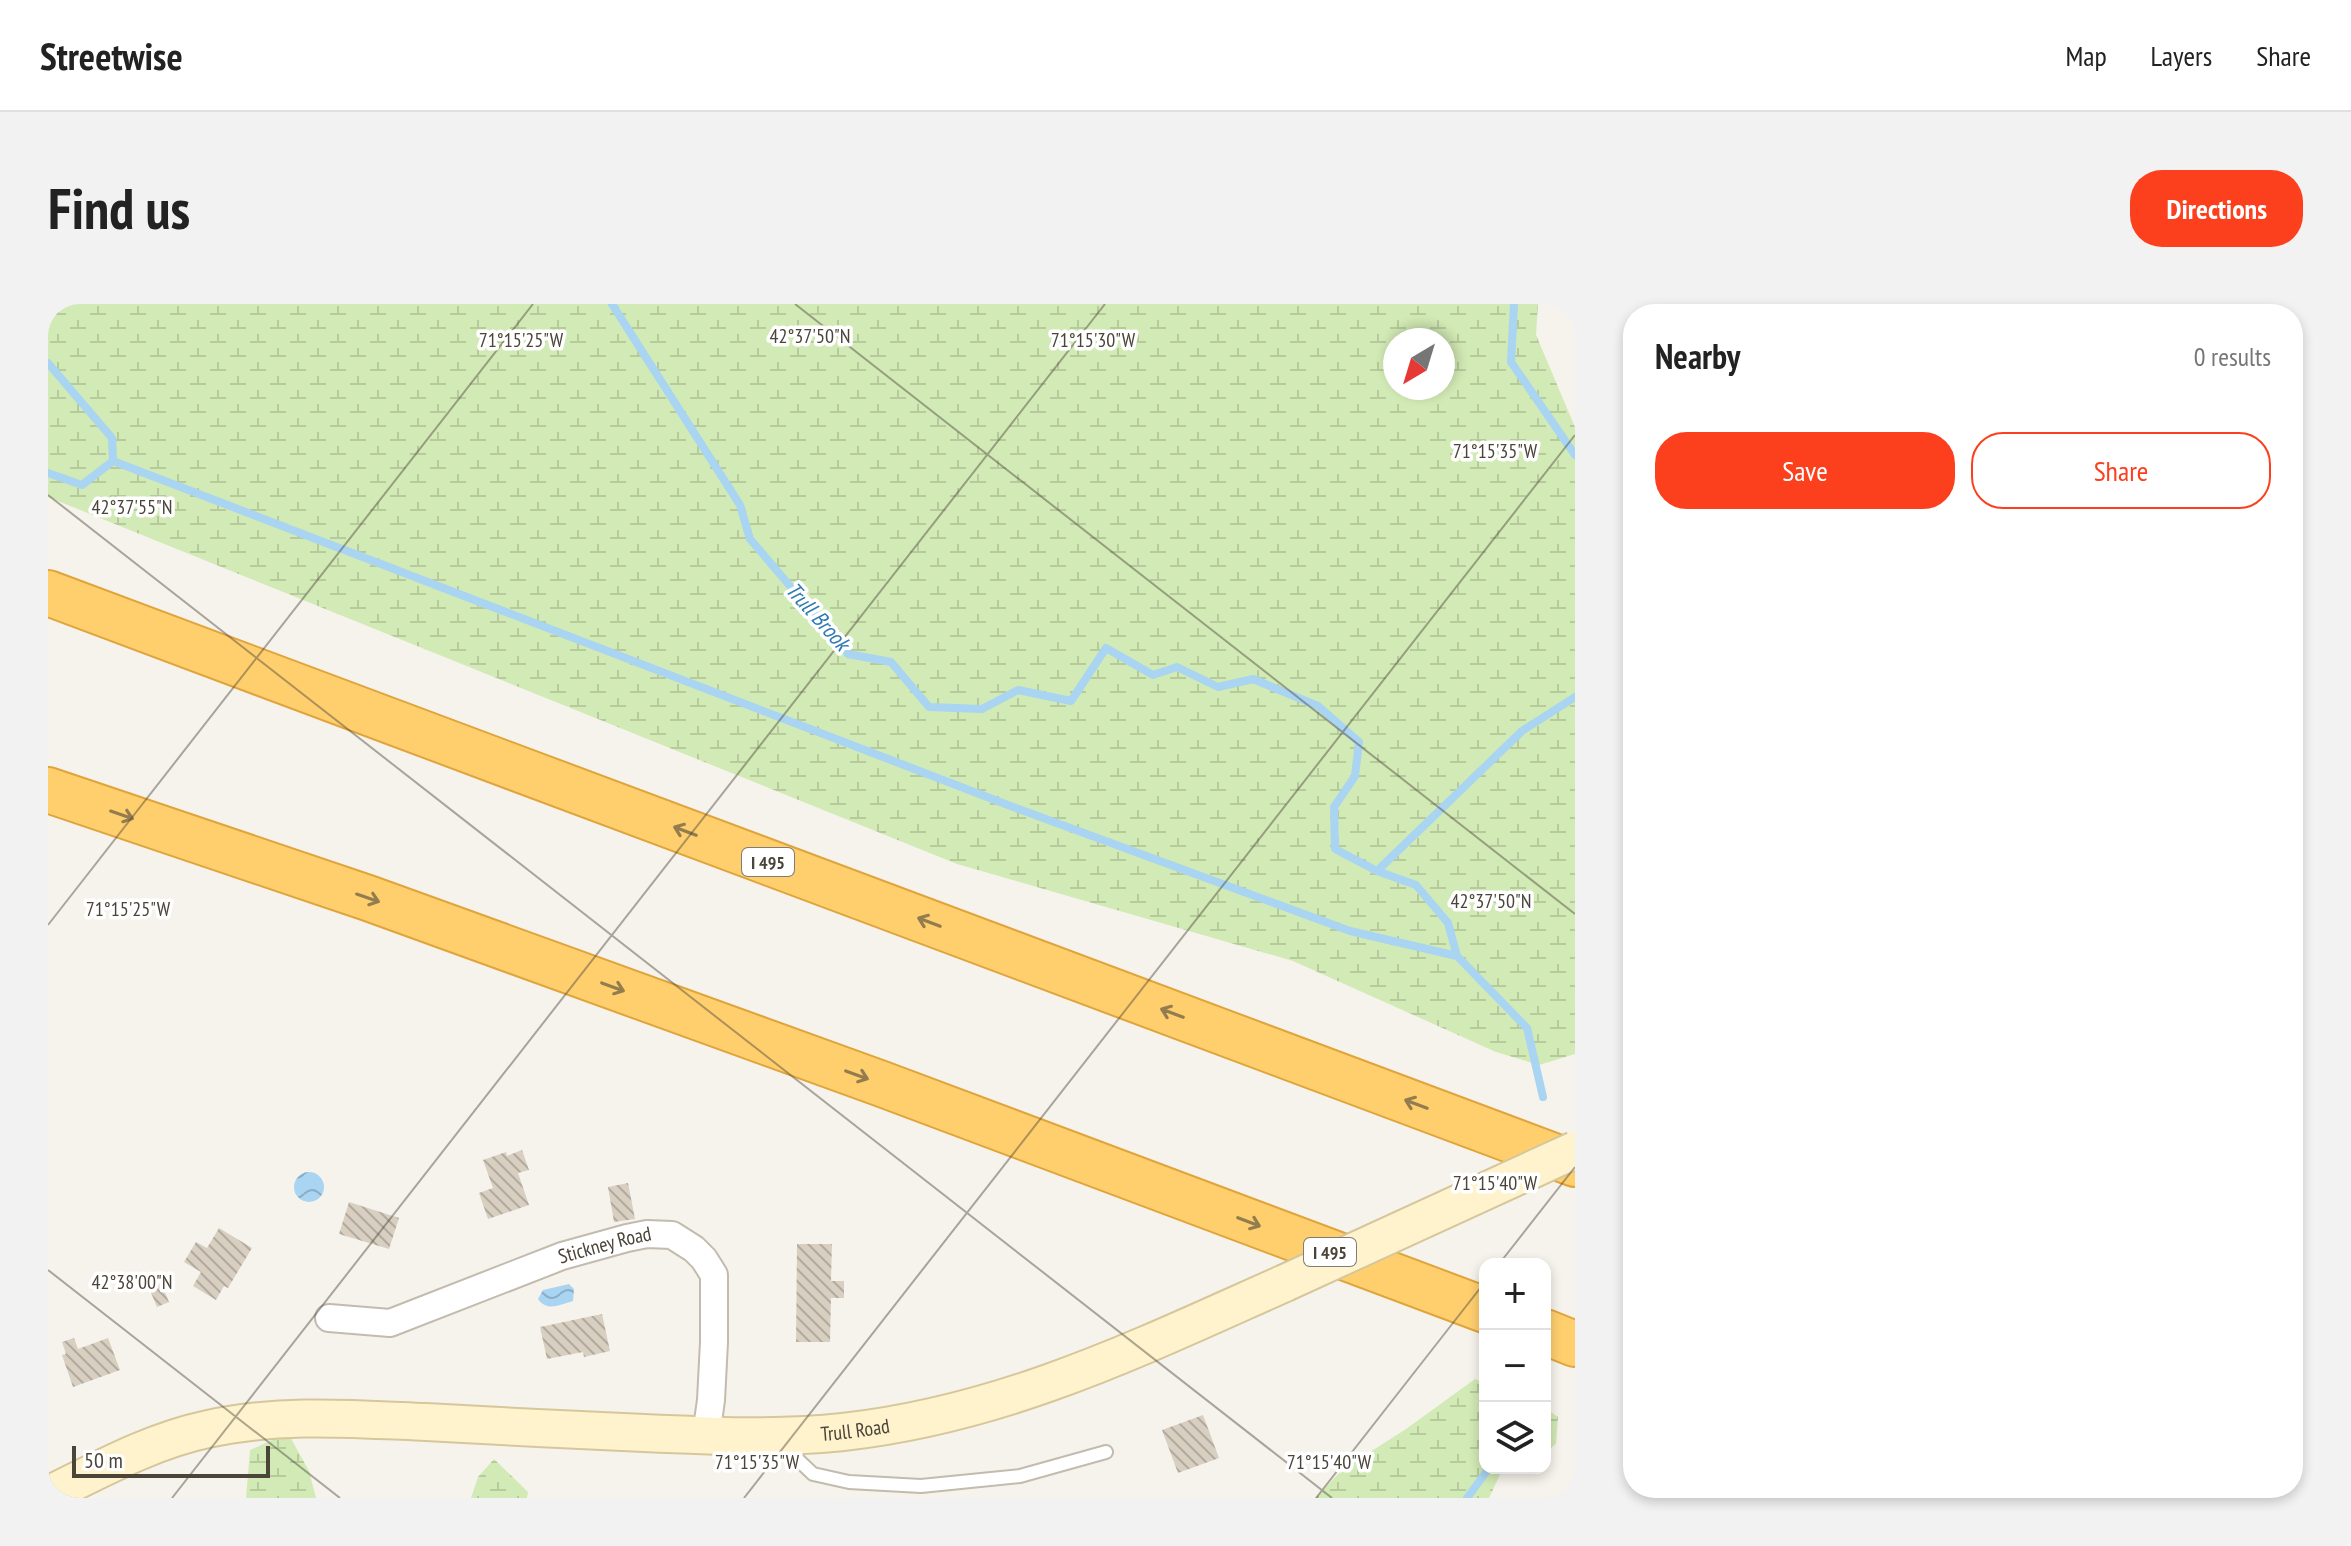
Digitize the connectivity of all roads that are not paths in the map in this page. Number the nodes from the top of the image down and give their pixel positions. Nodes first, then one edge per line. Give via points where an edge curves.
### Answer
1 (48, 593) edge
2 (48, 790) edge
3 (1575, 1150) edge
4 (1575, 1164) edge
5 (1479, 1308) edge
6 (329, 1318) dead end
7 (1551, 1334) edge
8 (1575, 1344) edge
9 (706, 1436) junction
10 (785, 1436) junction
11 (1106, 1452) dead end
12 (48, 1495) edge

4 -> 1 highway, I 495
2 -> 5 highway, I 495 via 427,919
3 - 10 street, Trull Road, bridge via 1104,1364 1017,1396 887,1425
6 - 9 street, Stickney Road via 390,1323 562,1256 647,1234 672,1235 694,1249 714,1275
7 - 8 highway
9 - 10 street, Trull Road
9 - 12 street, Trull Road via 276,1420 180,1436
10 - 11 lane via 794,1456 813,1474 921,1486 1020,1476

